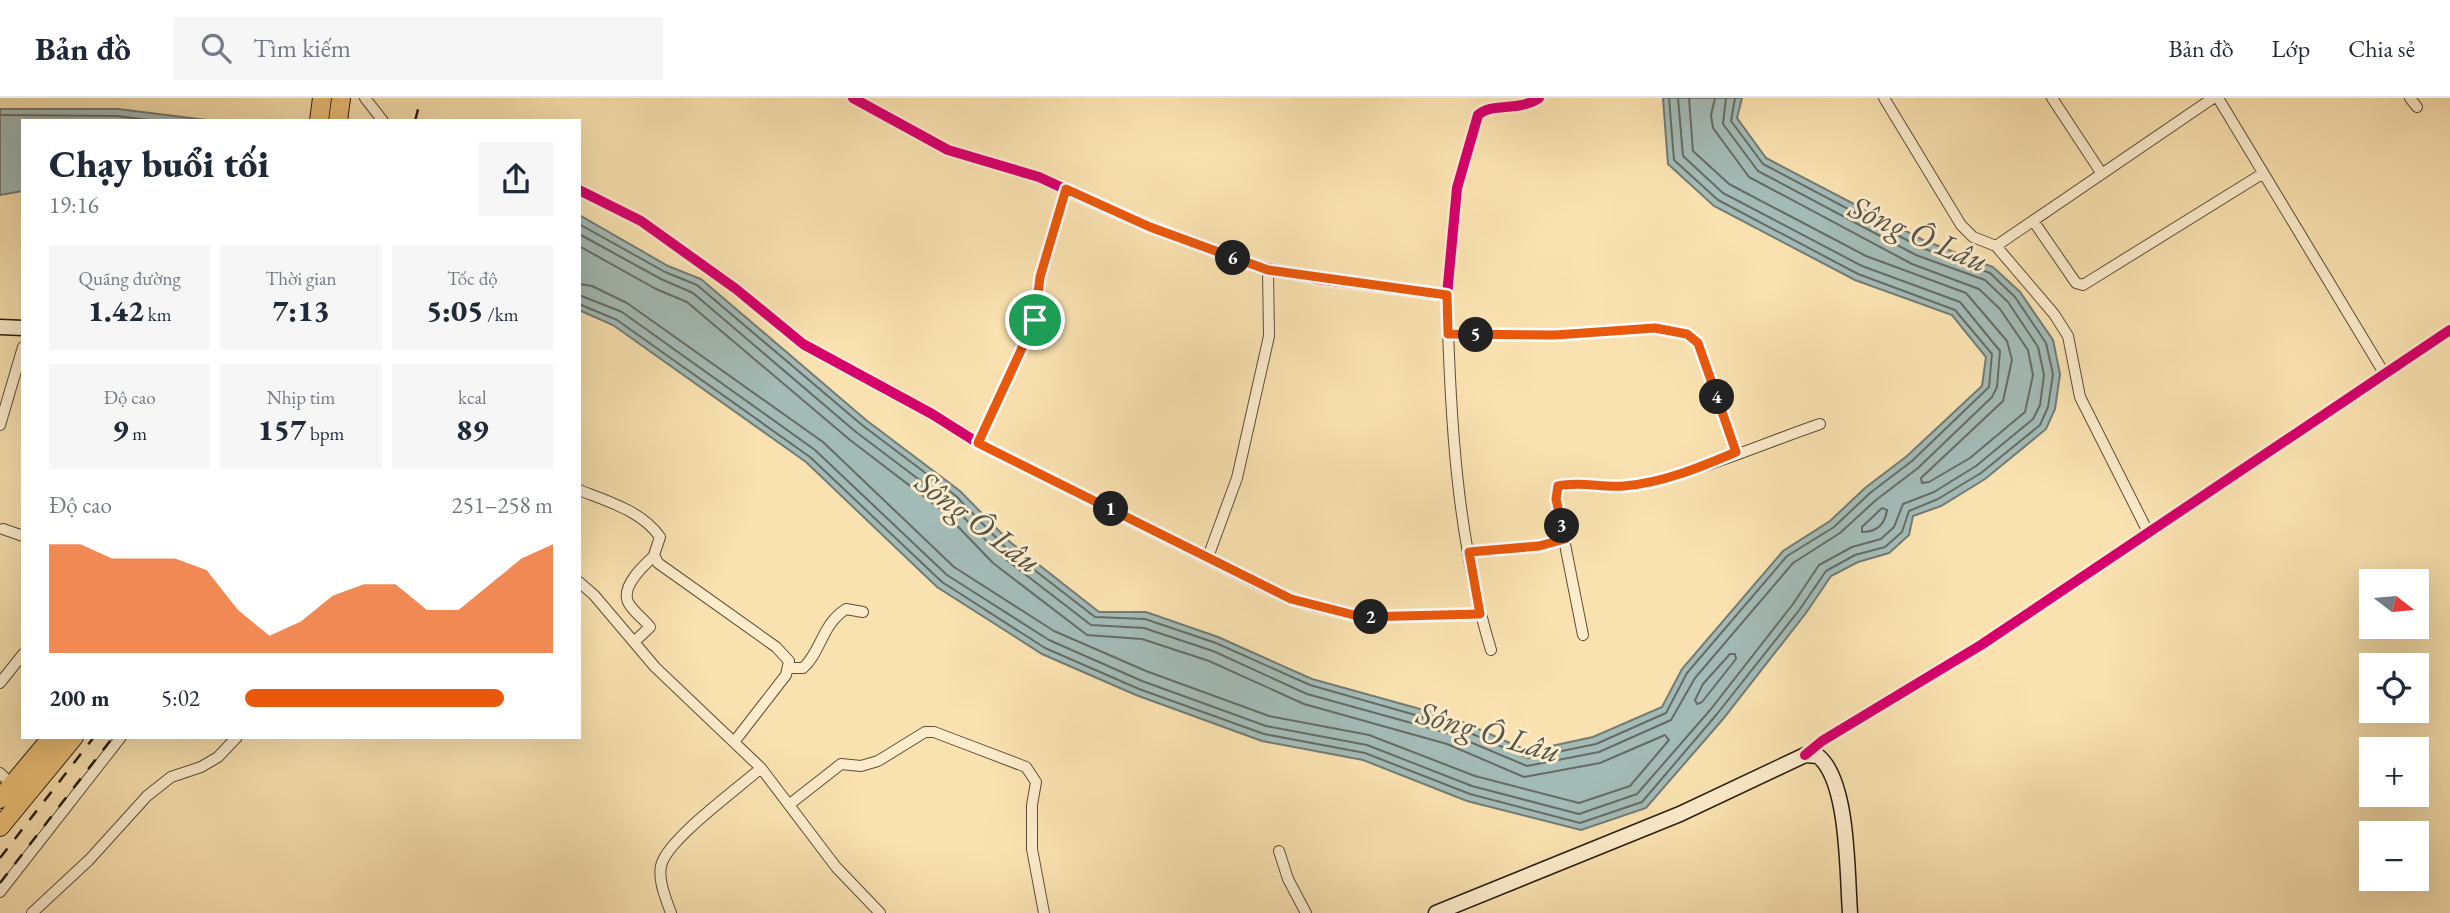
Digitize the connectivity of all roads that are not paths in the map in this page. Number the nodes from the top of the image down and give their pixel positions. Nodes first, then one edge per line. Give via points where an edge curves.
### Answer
1 (322, 98) edge
2 (341, 98) edge
3 (365, 98) edge
4 (853, 98) edge
5 (1539, 98) edge
6 (1884, 98) edge
7 (2052, 98) edge
8 (2213, 98) edge
9 (2218, 98) edge
10 (319, 119) edge
11 (338, 119) edge
12 (381, 119) edge
13 (2102, 174) junction
14 (2262, 174) junction
15 (1066, 189) junction
16 (581, 191) edge
17 (2034, 222) junction
18 (1996, 246) junction
19 (1268, 270) junction
20 (1447, 295) junction
21 (0, 327) edge
22 (21, 328) edge
23 (2450, 330) edge
24 (1448, 334) junction
25 (21, 353) edge
26 (2384, 373) junction
27 (1820, 424) dead end
28 (0, 425) edge
29 (978, 443) junction
30 (1736, 452) junction
31 (581, 491) edge
32 (3, 529) dead end
33 (2147, 530) junction
34 (21, 535) edge
35 (1565, 539) junction
36 (1469, 552) junction
37 (654, 556) junction
38 (1208, 557) junction
39 (581, 584) edge
40 (863, 612) dead end
41 (1480, 614) junction
42 (1583, 635) dead end
43 (634, 642) junction
44 (1491, 650) dead end
45 (21, 657) edge
46 (789, 668) junction
47 (0, 683) edge
48 (50, 739) edge
49 (72, 739) edge
50 (119, 739) edge
51 (235, 739) edge
52 (734, 742) junction
53 (1805, 755) junction
54 (761, 768) junction
55 (6, 779) edge
56 (0, 799) edge
57 (790, 804) junction
58 (0, 827) edge
59 (1279, 851) dead end
60 (0, 892) edge
61 (32, 913) edge
62 (671, 913) edge
63 (880, 913) edge
64 (1044, 913) edge
65 (1306, 913) edge
66 (1436, 913) edge
67 (1850, 913) edge

1 - 10 highway
2 - 11 highway
3 - 12 street
4 - 15 street via 948,150
5 - 20 street via 1524,106 1490,108 1478,115 1457,188
6 - 18 street via 1961,225 1972,237
7 - 13 street
8 - 13 street
9 - 14 street
13 - 17 street
14 - 17 street via 2083,285 2076,283
14 - 26 street
15 - 19 street via 1140,223
15 - 29 street via 1040,277 1035,320
16 - 29 street via 641,221 803,344
17 - 18 street
18 - 33 street via 2068,336 2080,397
19 - 20 street
19 - 38 street via 1269,336 1237,478
20 - 24 street
21 - 22 main road
23 - 26 street
24 - 30 street via 1555,335 1655,328 1687,334 1698,343
24 - 36 street via 1453,440
25 - 28 street
26 - 33 street
27 - 30 street
29 - 38 street
30 - 35 street via 1635,485 1574,482 1558,486 1556,499
31 - 37 street via 632,513 657,532 660,537
32 - 34 street
33 - 53 street via 1981,645
35 - 36 street
35 - 42 street
36 - 41 street
37 - 43 street via 638,571 628,591 629,603 650,627
37 - 46 street via 776,647 789,661
38 - 41 street via 1291,599 1341,614
39 - 43 street
40 - 46 street via 840,612 817,643 810,662 803,668
41 - 44 street
43 - 52 street via 687,700
45 - 47 street
46 - 52 street
48 - 55 highway
49 - 58 highway
50 - 60 street
51 - 61 street via 218,757 171,777 148,796
52 - 54 street
53 - 66 main road via 1680,814
53 - 67 main road via 1818,756 1832,772 1839,798
54 - 57 street
54 - 62 street via 666,853 660,875
55 - 56 highway
57 - 63 street via 836,867
57 - 64 street via 841,764 870,764 925,732 1026,767 1036,782 1032,849
59 - 65 street

